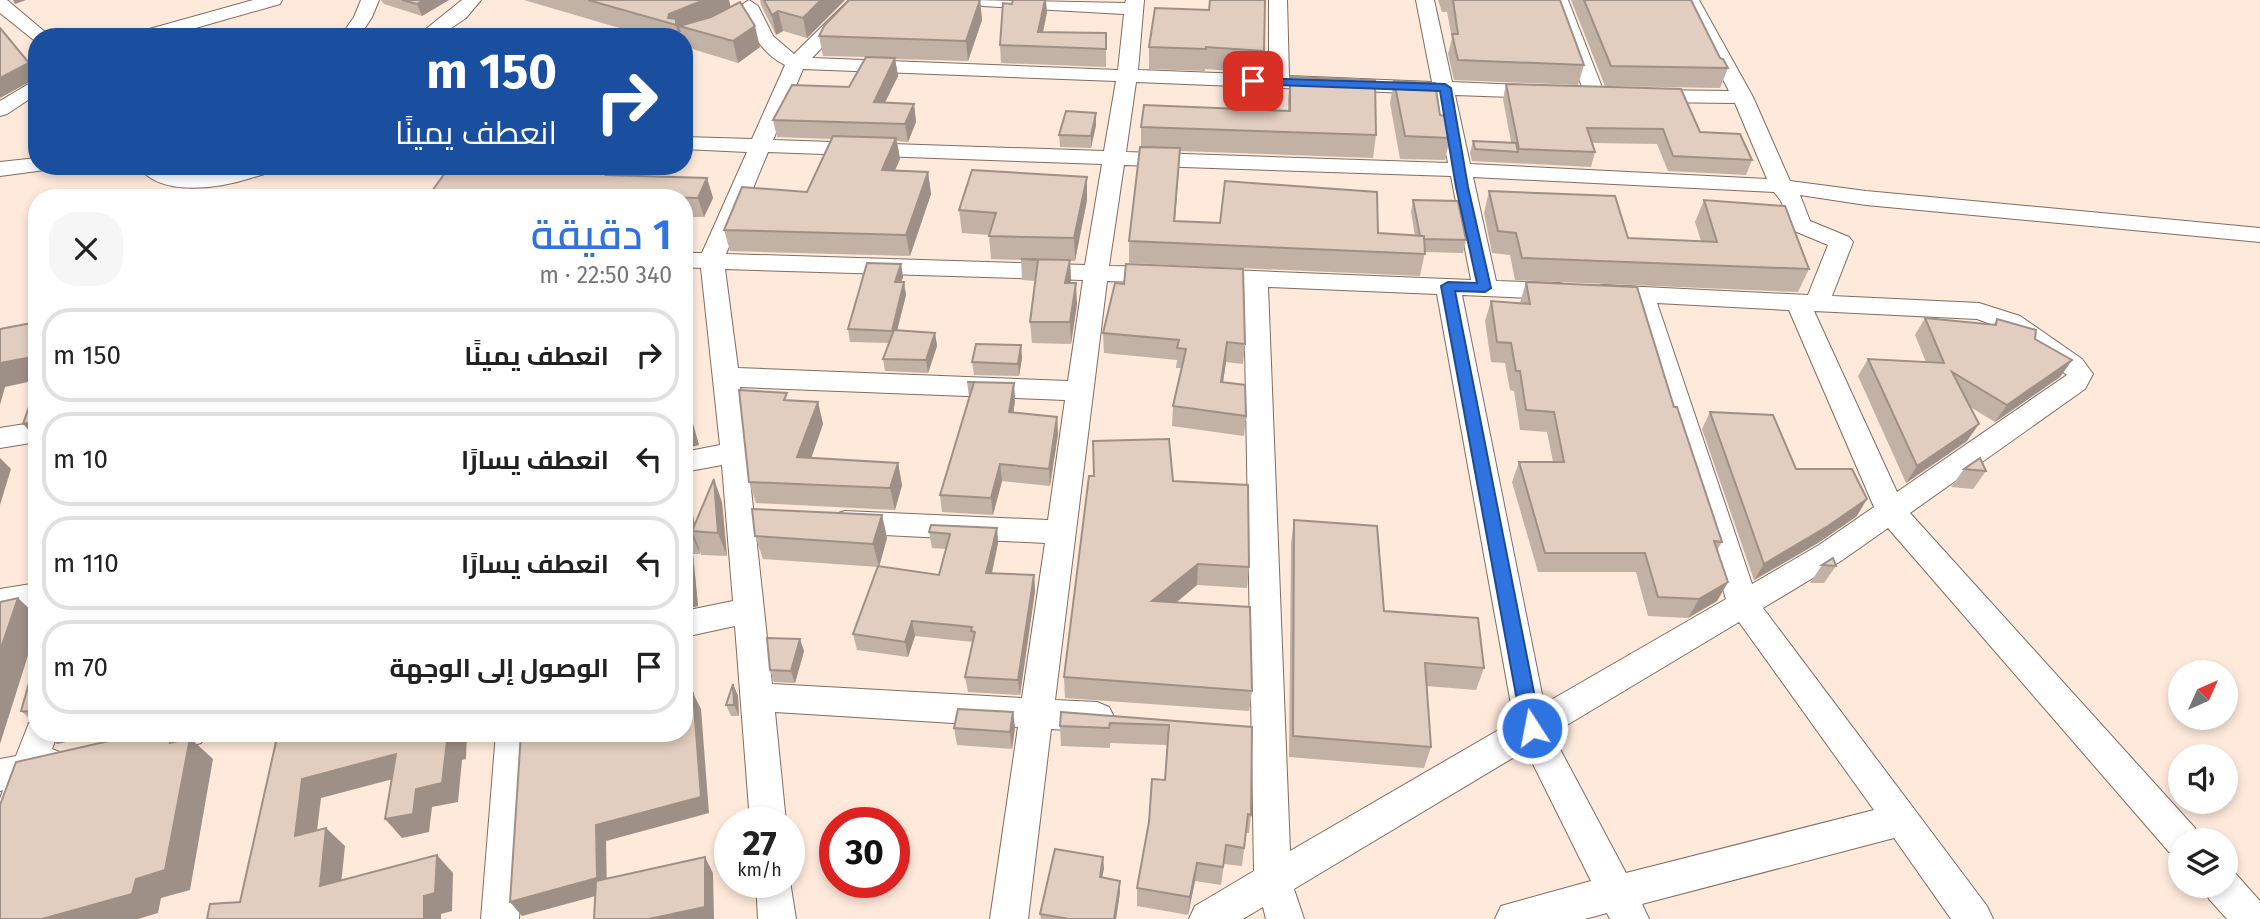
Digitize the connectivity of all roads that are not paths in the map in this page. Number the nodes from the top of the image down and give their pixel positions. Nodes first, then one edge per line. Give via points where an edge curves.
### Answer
1 (273, 0) edge
2 (370, 0) edge
3 (472, 0) edge
4 (859, 0) edge
5 (982, 0) edge
6 (1278, 0) edge
7 (1425, 0) edge
8 (1559, 0) edge
9 (1690, 0) edge
10 (1134, 4) edge
11 (747, 7) edge
12 (3, 12) edge
13 (28, 28) edge
14 (174, 28) edge
15 (355, 28) edge
16 (438, 28) edge
17 (796, 63) junction
18 (1127, 77) junction
19 (1279, 82) junction
20 (1445, 88) junction
21 (28, 91) edge
22 (1609, 95) junction
23 (1743, 97) junction
24 (0, 110) edge
25 (693, 146) edge
26 (755, 156) junction
27 (693, 161) edge
28 (28, 166) edge
29 (1112, 166) junction
30 (0, 169) edge
31 (158, 175) edge
32 (249, 175) edge
33 (1461, 178) junction
34 (230, 187) edge
35 (1786, 193) junction
36 (2260, 235) edge
37 (698, 260) edge
38 (1096, 272) junction
39 (1256, 279) junction
40 (1448, 286) junction
41 (1485, 288) junction
42 (1642, 295) junction
43 (1807, 303) junction
44 (726, 377) junction
45 (1080, 391) junction
46 (28, 433) edge
47 (0, 438) edge
48 (735, 452) junction
49 (693, 460) edge
50 (1890, 510) junction
51 (824, 521) edge
52 (1060, 532) junction
53 (28, 597) edge
54 (0, 602) edge
55 (1743, 604) junction
56 (750, 610) junction
57 (693, 622) edge
58 (757, 697) junction
59 (1035, 713) junction
60 (1131, 720) edge
61 (1532, 728) junction
62 (35, 742) edge
63 (149, 742) edge
64 (512, 742) edge
65 (14, 772) edge
66 (767, 807) edge
67 (1901, 820) junction
68 (2171, 828) edge
69 (0, 849) edge
70 (1273, 881) junction
71 (775, 898) edge
72 (2233, 898) edge
73 (1623, 906) edge
74 (500, 919) edge
75 (777, 919) edge
76 (1009, 919) edge
77 (1208, 919) edge
78 (1284, 919) edge
79 (1514, 919) edge
80 (1974, 919) edge
81 (2252, 919) edge

1 - 14 street
2 - 15 street
3 - 16 street
4 - 17 street
5 - 10 street
6 - 19 street
7 - 20 street
8 - 22 street
9 - 23 street
10 - 18 street
11 - 17 street via 764,38
12 - 13 street
17 - 18 street
17 - 26 street
18 - 19 street
18 - 29 street
19 - 20 street
20 - 22 street
20 - 33 street
21 - 24 street
22 - 23 street
23 - 35 street
25 - 26 street
26 - 27 street
26 - 29 street
26 - 37 street
28 - 30 street
29 - 33 street
29 - 38 street
31 - 34 street
32 - 34 street
33 - 35 street
33 - 41 street
35 - 36 street
35 - 43 street via 1800,225 1841,242
37 - 38 street
37 - 44 street
38 - 39 street
38 - 45 street
39 - 40 street
39 - 70 street via 1255,729
40 - 41 street
40 - 61 street
41 - 42 street
42 - 43 street
42 - 55 street
43 - 50 street
43 - 50 street via 1995,315 2080,374 2076,383
44 - 45 street
44 - 48 street
45 - 52 street
46 - 47 street
48 - 49 street
48 - 56 street via 755,518
50 - 55 street via 1830,553
50 - 68 street
51 - 52 street
52 - 59 street
53 - 54 street
55 - 61 street
55 - 67 street
56 - 57 street
56 - 58 street
58 - 59 street
58 - 66 street
59 - 60 street
59 - 76 street
61 - 70 street
61 - 73 street
62 - 65 street
63 - 65 street
64 - 74 street
65 - 69 street
67 - 73 street
67 - 80 street
70 - 77 street
70 - 78 street
71 - 75 street
72 - 81 street
73 - 79 street

